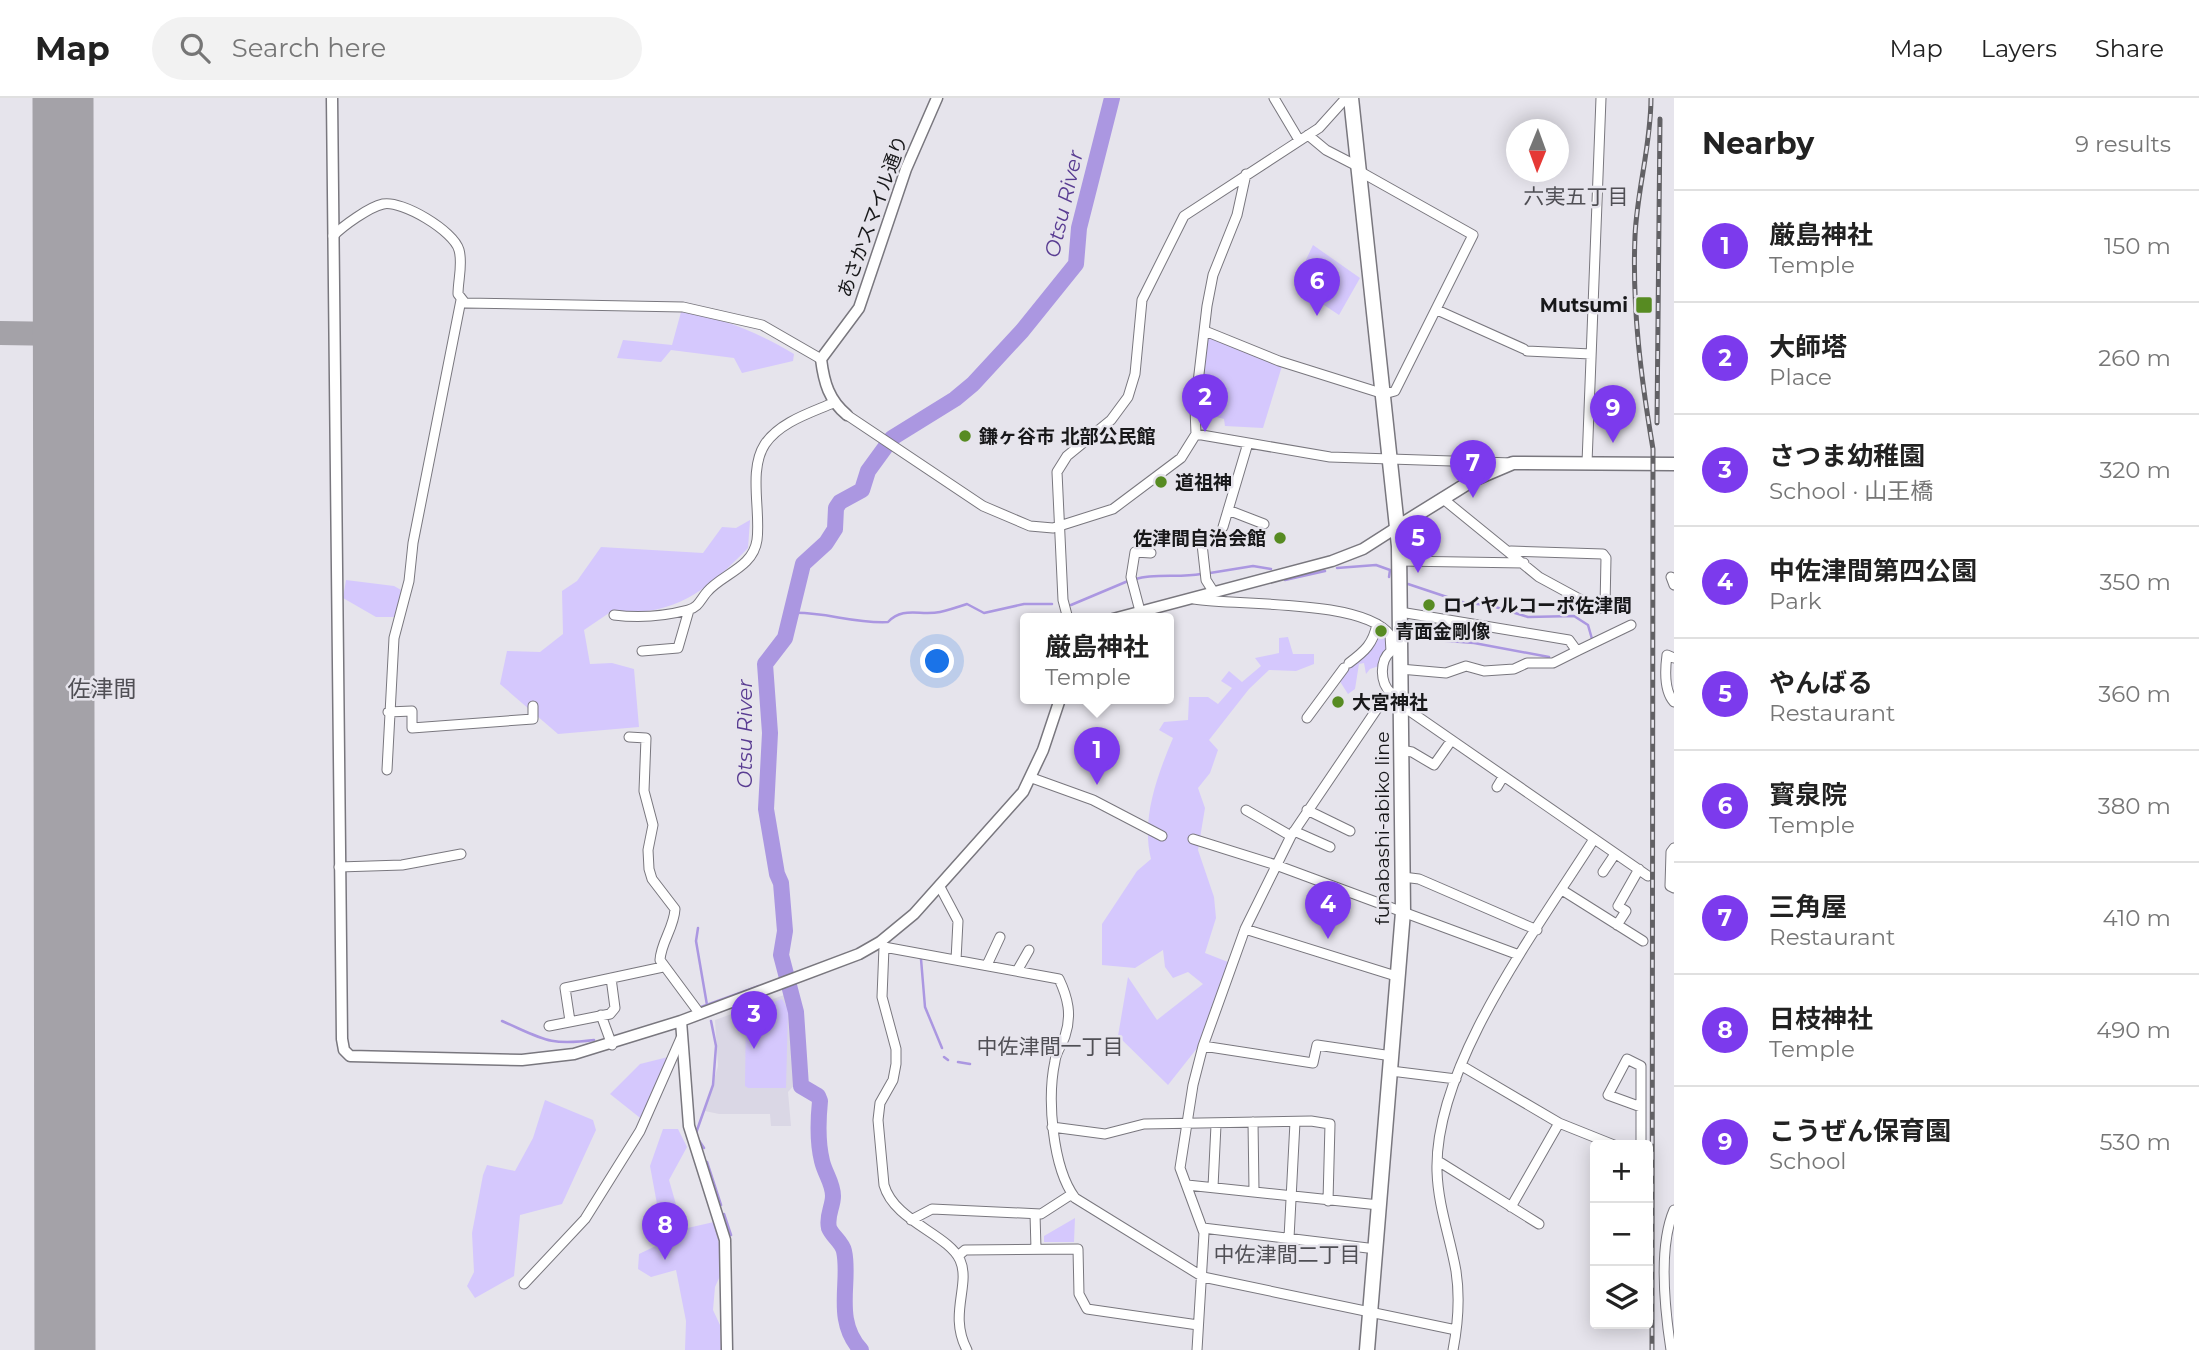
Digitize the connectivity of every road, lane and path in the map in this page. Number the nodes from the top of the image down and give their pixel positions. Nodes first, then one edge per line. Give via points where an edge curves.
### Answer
1 (332, 98) edge
2 (937, 98) edge
3 (1275, 98) edge
4 (1348, 98) edge
5 (1601, 98) edge
6 (1304, 138) junction
7 (1359, 169) junction
8 (1246, 174) junction
9 (333, 236) junction
10 (461, 300) junction
11 (1437, 310) junction
12 (1205, 331) junction
13 (1591, 354) junction
14 (821, 359) junction
15 (1384, 394) junction
16 (833, 403) junction
17 (848, 415) joint
18 (1196, 434) junction
19 (1248, 443) junction
20 (1392, 461) junction
21 (1513, 463) junction
22 (1587, 463) junction
23 (1674, 464) edge
24 (1442, 498) junction
25 (1228, 510) junction
26 (1265, 524) dead end
27 (1060, 526) junction
28 (1399, 526) junction
29 (1223, 527) dead end
30 (1202, 544) dead end
31 (1511, 551) junction
32 (1152, 552) dead end
33 (1399, 562) junction
34 (1524, 563) junction
35 (1213, 591) junction
36 (1186, 598) junction
37 (689, 610) junction
38 (1140, 611) junction
39 (1400, 612) junction
40 (1066, 613) edge
41 (1134, 613) edge
42 (614, 615) dead end
43 (1377, 624) junction
44 (1631, 625) dead end
45 (1577, 650) junction
46 (642, 651) dead end
47 (1674, 658) edge
48 (1400, 669) junction
49 (1397, 697) junction
50 (1674, 702) edge
51 (1058, 704) edge
52 (533, 706) dead end
53 (388, 712) junction
54 (1307, 718) dead end
55 (629, 737) dead end
56 (1451, 741) junction
57 (1401, 750) junction
58 (387, 770) dead end
59 (1503, 777) junction
60 (1032, 778) junction
61 (1497, 787) dead end
62 (1246, 810) dead end
63 (1307, 810) junction
64 (1350, 831) dead end
65 (1292, 833) junction
66 (1162, 836) dead end
67 (1193, 839) dead end
68 (1594, 839) junction
69 (1330, 847) dead end
70 (1674, 848) edge
71 (1615, 853) junction
72 (461, 854) dead end
73 (1276, 865) junction
74 (339, 867) junction
75 (1639, 870) junction
76 (1603, 872) dead end
77 (1648, 876) dead end
78 (1403, 877) junction
79 (940, 887) junction
80 (1674, 888) edge
81 (1562, 890) junction
82 (1403, 912) junction
83 (1617, 925) junction
84 (1245, 929) junction
85 (1537, 930) junction
86 (1000, 937) dead end
87 (1643, 941) dead end
88 (882, 944) junction
89 (1029, 950) dead end
90 (1519, 955) junction
91 (956, 960) junction
92 (987, 965) junction
93 (663, 967) junction
94 (1017, 971) junction
95 (1399, 976) junction
96 (611, 978) junction
97 (700, 1014) junction
98 (601, 1015) junction
99 (570, 1021) junction
100 (681, 1021) junction
101 (549, 1026) dead end
102 (682, 1037) junction
103 (612, 1045) junction
104 (1203, 1046) junction
105 (1391, 1063) junction
106 (1462, 1066) junction
107 (1456, 1079) junction
108 (1641, 1107) junction
109 (1253, 1122) junction
110 (1295, 1122) junction
111 (1559, 1123) junction
112 (1186, 1124) junction
113 (1216, 1125) junction
114 (1052, 1127) junction
115 (1602, 1140) edge
116 (1641, 1140) edge
117 (1438, 1161) junction
118 (1187, 1185) junction
119 (1213, 1187) junction
120 (1254, 1190) junction
121 (1072, 1194) junction
122 (1293, 1196) junction
123 (1328, 1200) junction
124 (1380, 1205) junction
125 (1511, 1207) junction
126 (1674, 1210) edge
127 (1035, 1214) junction
128 (911, 1220) junction
129 (1539, 1224) dead end
130 (1203, 1228) junction
131 (1289, 1238) junction
132 (1036, 1249) junction
133 (1376, 1249) junction
134 (958, 1256) junction
135 (1203, 1278) junction
136 (524, 1283) dead end
137 (1370, 1314) junction
138 (1198, 1325) junction
139 (1457, 1330) junction
140 (727, 1350) edge
141 (967, 1350) edge
142 (1196, 1350) edge
143 (1367, 1350) edge
144 (1453, 1350) edge
145 (1671, 1350) edge

1 - 9 street
2 - 14 street, あさかスマイル通り via 906,169 859,307
3 - 6 street
4 - 6 street
4 - 7 main road, funabashi-abiko line
5 - 13 street
6 - 7 street
6 - 8 street
7 - 11 street via 1473,234
7 - 15 main road, funabashi-abiko line
8 - 12 street via 1237,215 1213,275
8 - 27 street via 1193,207 1172,236 1142,300 1135,374 1128,397 1116,415 1068,456 1057,472
9 - 10 street via 377,206 394,203 411,211 446,231 457,244
9 - 74 street
10 - 14 street via 570,307 668,304 762,325
10 - 53 street via 410,581 394,638
11 - 13 street via 1526,350
11 - 15 street via 1395,391
12 - 15 street via 1279,361
12 - 18 street
13 - 22 street
14 - 16 street
15 - 20 main road, funabashi-abiko line
16 - 17 street
16 - 37 street via 778,430 765,444 759,458 753,554
17 - 27 street via 1002,517 1030,526
18 - 19 street
18 - 27 street via 1181,457 1114,509
19 - 20 street via 1297,453
19 - 25 street
20 - 21 street
20 - 28 main road, funabashi-abiko line
21 - 22 main road
21 - 24 main road
22 - 23 main road
24 - 28 main road
24 - 31 street
25 - 26 street
25 - 29 street
27 - 40 street
28 - 33 main road, funabashi-abiko line
28 - 35 street via 1363,549 1332,561
30 - 35 street via 1205,574
31 - 34 street
31 - 34 street via 1603,554 1605,606 1598,608 1539,577
32 - 38 street via 1135,552 1132,581
33 - 34 street
33 - 39 main road, funabashi-abiko line
35 - 36 street
36 - 38 street
36 - 43 street via 1232,605 1291,605
37 - 42 street via 635,618
37 - 46 street via 678,648
38 - 41 street
39 - 45 street via 1569,640
39 - 48 main road, funabashi-abiko line
43 - 49 street via 1390,635 1391,651 1385,657 1382,677 1385,688
43 - 54 street via 1366,651 1346,665
44 - 45 street
45 - 48 street via 1553,663 1527,663 1514,669 1484,671 1466,666 1446,673
47 - 50 street via 1667,655 1666,664 1669,696
48 - 49 main road, funabashi-abiko line
49 - 56 street
49 - 57 main road, funabashi-abiko line
49 - 63 street via 1375,712
51 - 60 street
52 - 53 street via 533,719 412,728 412,711
53 - 58 street
55 - 93 street via 646,738 644,791 653,825 649,869 675,909 674,923 660,949
56 - 57 street via 1434,765
56 - 59 street
57 - 78 main road, funabashi-abiko line
59 - 61 street
59 - 68 street
60 - 66 street via 1093,800
60 - 79 street
62 - 65 street
63 - 64 street
63 - 65 street
65 - 69 street
65 - 73 street
67 - 73 street
68 - 71 street
68 - 81 street
70 - 80 street
71 - 75 street
71 - 76 street
72 - 74 street via 402,865
73 - 82 street
73 - 84 street
74 - 103 street via 341,1039 350,1056 522,1060
75 - 77 street
75 - 83 street via 1618,906 1626,911
78 - 82 main road, funabashi-abiko line
78 - 85 street via 1419,879
79 - 88 street
79 - 91 street via 958,921
81 - 83 street
81 - 85 street
82 - 90 street
82 - 95 main road, funabashi-abiko line
83 - 87 street
84 - 95 street
84 - 104 street
85 - 90 street
86 - 92 street
88 - 91 street
88 - 97 street
88 - 128 street via 882,997 896,1049 893,1080 880,1103 878,1120 884,1185
89 - 94 street
90 - 106 street
91 - 92 street
92 - 94 street
93 - 96 street
93 - 97 street
94 - 114 street via 1062,976 1068,1000 1066,1034 1055,1058
95 - 105 main road, funabashi-abiko line
96 - 98 street via 615,1008
96 - 99 street via 565,988
97 - 100 street
98 - 99 street
98 - 103 street
99 - 101 street
100 - 102 street
100 - 103 street
102 - 136 street via 640,1131 585,1219
102 - 140 street via 689,1126 725,1240
104 - 105 street via 1313,1063 1317,1045
104 - 112 street
105 - 107 street
105 - 124 main road, funabashi-abiko line
106 - 107 street
106 - 111 street
107 - 117 street via 1440,1126
108 - 108 street via 1641,1066 1627,1059 1608,1095
108 - 116 street
109 - 110 street
109 - 113 street
109 - 120 street
110 - 122 street
110 - 123 street via 1330,1124
111 - 115 street
111 - 125 street
112 - 113 street
112 - 114 street via 1144,1124 1105,1134
112 - 118 street via 1180,1168
113 - 119 street
114 - 121 street
117 - 125 street
117 - 139 street via 1439,1196 1458,1289
118 - 119 street
118 - 130 street
119 - 120 street
120 - 122 street
121 - 127 street
121 - 135 street
122 - 123 street
122 - 131 street
123 - 124 street
124 - 133 main road, funabashi-abiko line
125 - 129 street
126 - 145 street via 1668,1225 1665,1277
127 - 128 street via 932,1209
127 - 132 street
128 - 134 street
130 - 131 street
130 - 135 street
131 - 133 street
132 - 134 street via 965,1250
132 - 138 street via 1079,1249 1079,1294 1087,1309
133 - 137 main road, funabashi-abiko line
134 - 141 street via 963,1273 958,1317
135 - 137 street
135 - 138 street
137 - 139 street
137 - 143 main road, funabashi-abiko line
138 - 142 street
139 - 144 street

